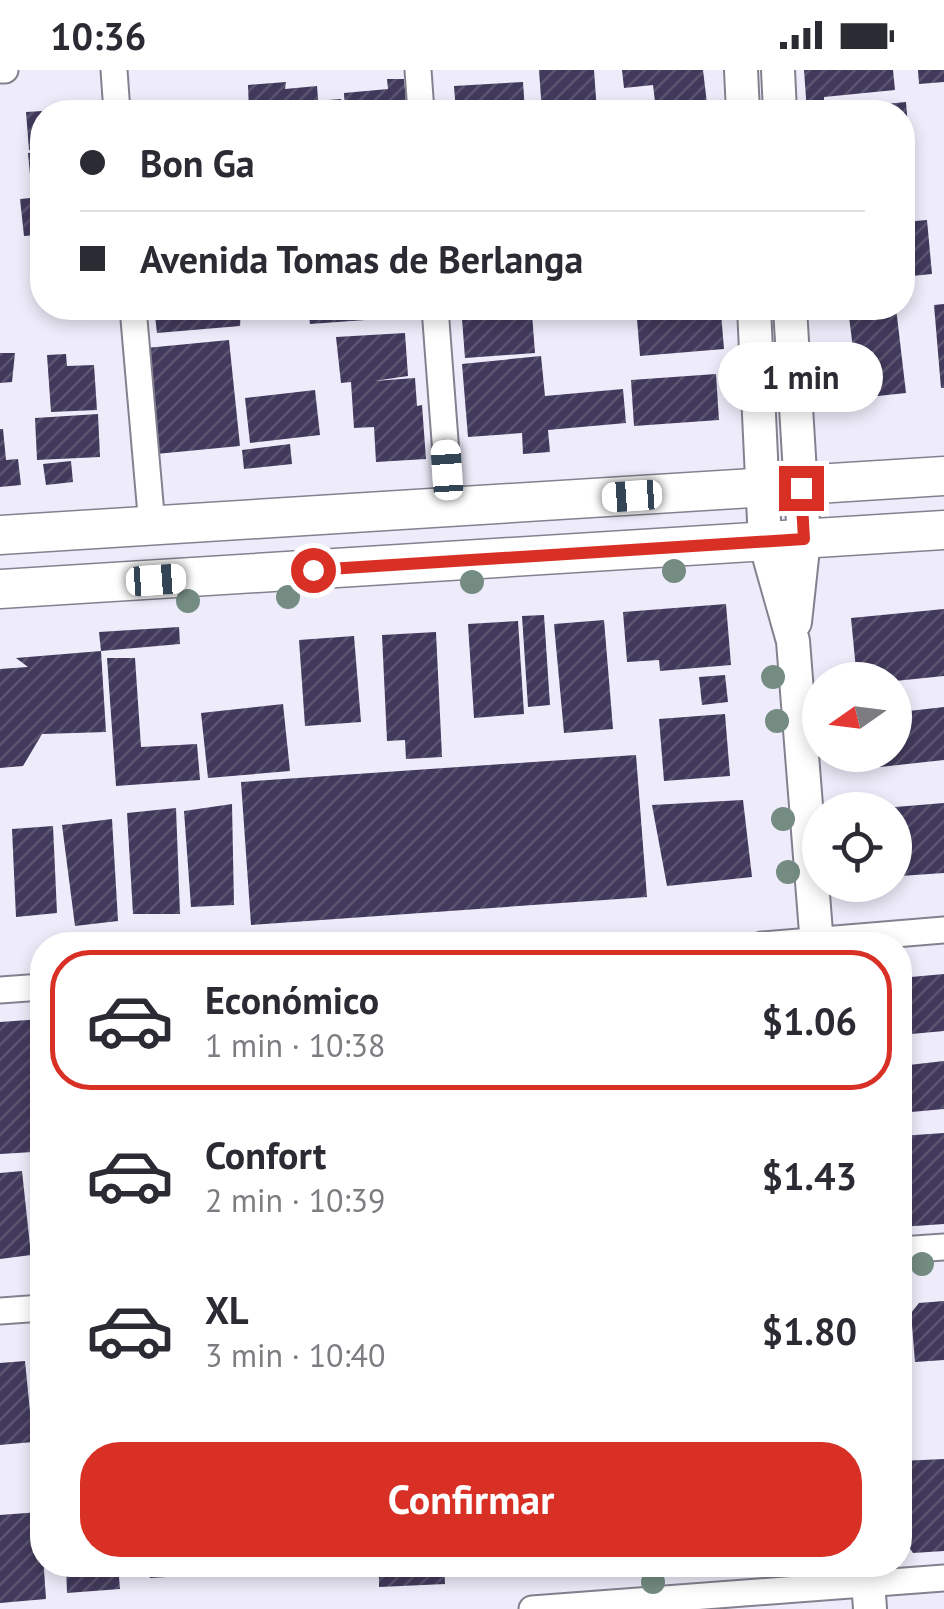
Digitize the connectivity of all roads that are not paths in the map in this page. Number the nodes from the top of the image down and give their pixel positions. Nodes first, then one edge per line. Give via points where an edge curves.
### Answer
1 (114, 70) edge
2 (418, 70) edge
3 (741, 70) edge
4 (778, 70) edge
5 (116, 100) edge
6 (421, 100) edge
7 (742, 100) edge
8 (779, 100) edge
9 (135, 320) edge
10 (436, 320) edge
11 (755, 320) edge
12 (791, 320) edge
13 (944, 476) edge
14 (801, 488) junction
15 (763, 489) junction
16 (450, 508) junction
17 (152, 526) junction
18 (944, 530) edge
19 (0, 535) edge
20 (804, 539) junction
21 (765, 542) junction
22 (0, 589) edge
23 (792, 641) junction
24 (944, 930) edge
25 (816, 932) edge
26 (912, 933) edge
27 (30, 988) edge
28 (0, 990) edge
29 (944, 1247) edge
30 (912, 1249) edge
31 (30, 1309) edge
32 (0, 1312) edge
33 (944, 1578) edge
34 (868, 1586) edge
35 (532, 1609) edge

1 - 5 street
2 - 6 street
3 - 7 street
4 - 8 street
9 - 17 street
10 - 16 street
11 - 15 street
12 - 14 street
13 - 14 main road
14 - 15 main road
14 - 20 street
15 - 16 main road
15 - 21 street
16 - 17 main road
17 - 19 main road
18 - 20 main road
20 - 21 main road
20 - 23 street
21 - 22 main road
21 - 23 street
23 - 25 street
24 - 26 street
27 - 28 street
29 - 30 street
31 - 32 street
33 - 34 street
34 - 35 street

